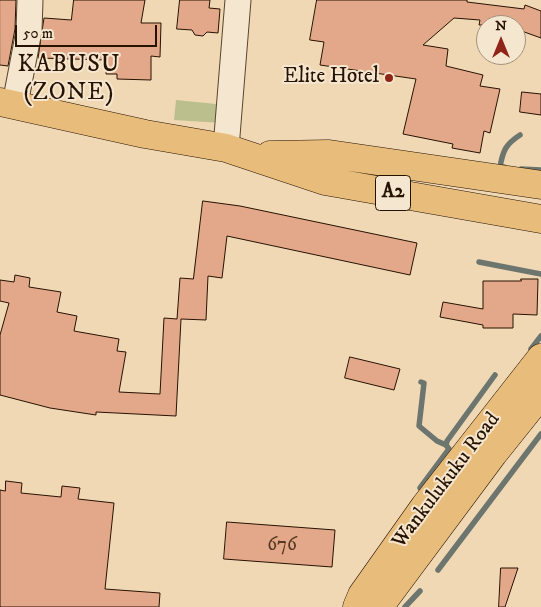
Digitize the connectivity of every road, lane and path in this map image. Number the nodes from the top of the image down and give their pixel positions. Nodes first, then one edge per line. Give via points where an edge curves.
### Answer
1 (30, 0) edge
2 (238, 0) edge
3 (8, 103) edge
4 (237, 152) junction
5 (541, 185) edge
6 (541, 218) edge
7 (541, 358) edge
8 (541, 394) edge
9 (357, 607) edge
10 (379, 607) edge

1 - 3 street via 29,30
2 - 4 street
3 - 4 main road, A2
4 - 5 main road, A2 via 329,154
4 - 6 main road, A2 via 324,181
7 - 9 main road, Wankulukuku Road via 426,506 362,595
8 - 10 main road, Wankulukuku Road via 492,454

